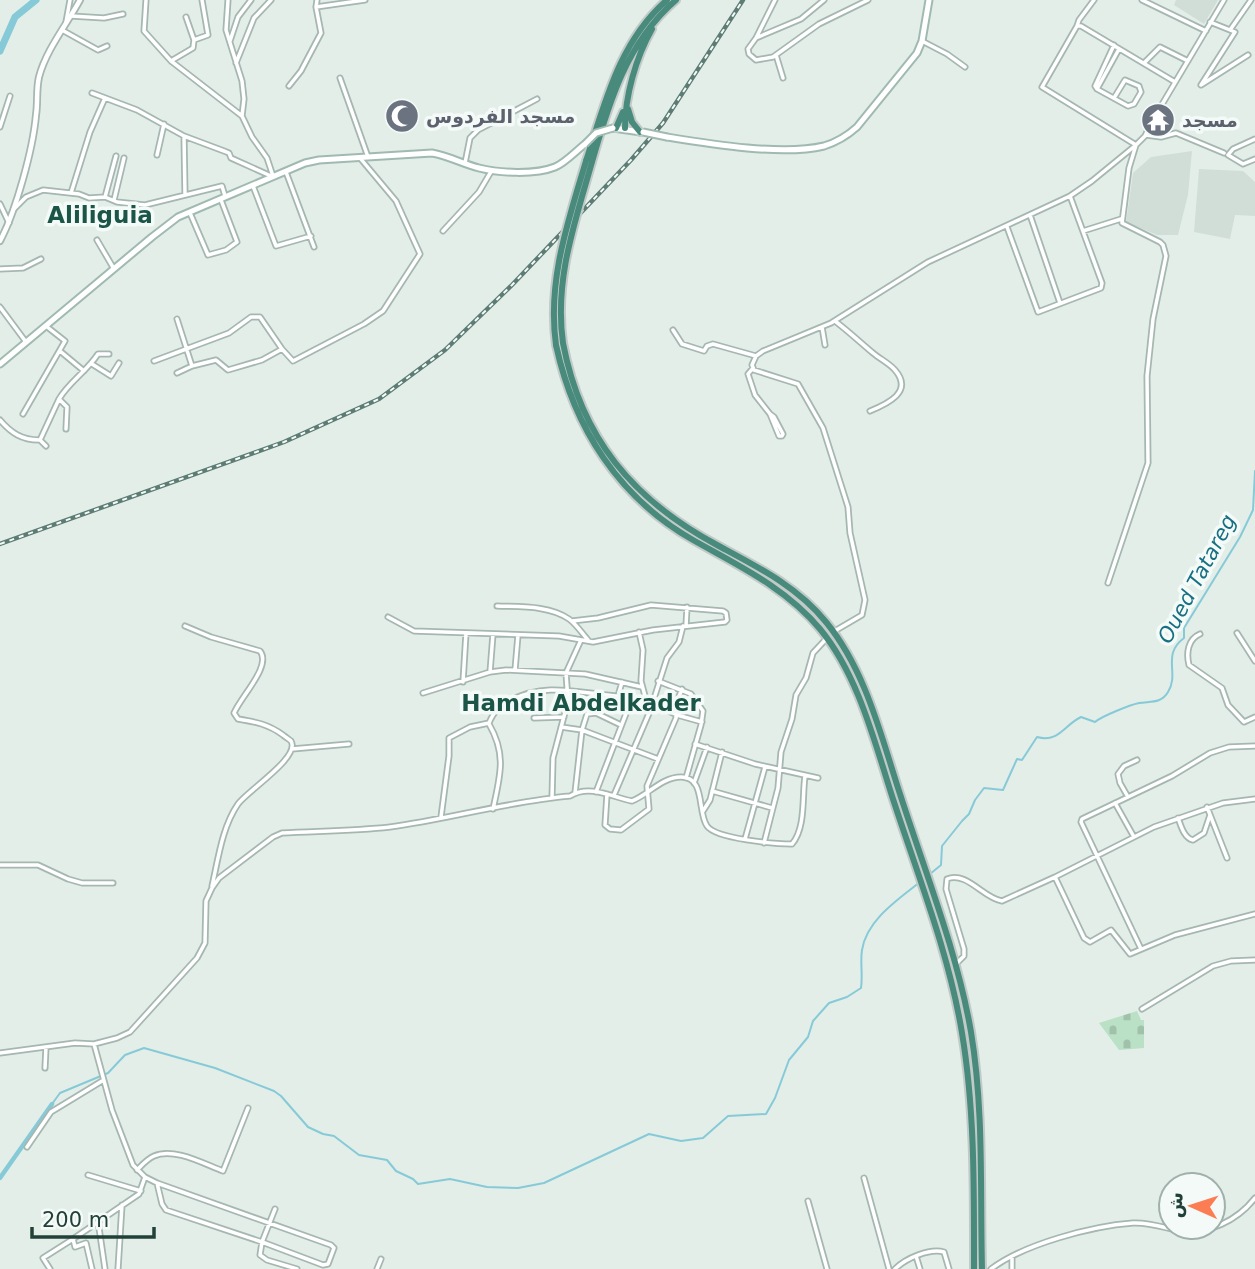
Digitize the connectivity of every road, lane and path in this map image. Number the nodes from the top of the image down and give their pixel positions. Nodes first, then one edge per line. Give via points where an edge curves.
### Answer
1 (70, 0) edge
2 (80, 0) edge
3 (146, 0) edge
4 (202, 0) edge
5 (228, 0) edge
6 (251, 0) edge
7 (271, 0) edge
8 (317, 0) edge
9 (365, 0) edge
10 (676, 0) edge
11 (775, 0) edge
12 (824, 0) edge
13 (868, 0) edge
14 (929, 0) edge
15 (1094, 0) edge
16 (1142, 0) edge
17 (1224, 0) edge
18 (1251, 0) edge
19 (1154, 2) edge
20 (667, 4) edge
21 (316, 7) junction
22 (123, 14) dead end
23 (71, 16) junction
24 (186, 17) dead end
25 (1210, 22) junction
26 (66, 23) junction
27 (1077, 26) junction
28 (62, 30) junction
29 (1230, 30) junction
30 (1206, 31) junction
31 (757, 38) junction
32 (194, 40) junction
33 (922, 41) junction
34 (229, 43) junction
35 (1114, 45) junction
36 (107, 46) dead end
37 (1119, 49) junction
38 (776, 55) junction
39 (1248, 55) dead end
40 (171, 61) junction
41 (1188, 61) junction
42 (1144, 64) junction
43 (235, 65) junction
44 (965, 67) dead end
45 (622, 72) junction
46 (340, 78) dead end
47 (783, 78) dead end
48 (1175, 82) junction
49 (289, 86) dead end
50 (1097, 89) junction
51 (92, 93) dead end
52 (10, 96) dead end
53 (105, 98) junction
54 (1114, 98) junction
55 (537, 99) dead end
56 (626, 105) junction
57 (242, 116) junction
58 (164, 124) junction
59 (0, 127) edge
60 (615, 128) junction
61 (625, 128) junction
62 (641, 132) junction
63 (1146, 135) junction
64 (184, 136) junction
65 (1255, 139) edge
66 (1136, 145) junction
67 (1224, 153) dead end
68 (158, 155) dead end
69 (116, 156) dead end
70 (368, 157) junction
71 (124, 158) dead end
72 (360, 158) junction
73 (1255, 159) edge
74 (589, 162) junction
75 (465, 163) junction
76 (492, 170) junction
77 (286, 172) junction
78 (273, 177) junction
79 (253, 186) junction
80 (71, 193) junction
81 (185, 195) junction
82 (1070, 196) junction
83 (105, 197) junction
84 (223, 197) junction
85 (114, 201) junction
86 (0, 204) edge
87 (14, 209) junction
88 (190, 213) junction
89 (1030, 215) junction
90 (1122, 219) junction
91 (9, 223) junction
92 (1007, 227) junction
93 (443, 230) dead end
94 (1083, 231) junction
95 (311, 236) junction
96 (97, 240) dead end
97 (0, 241) edge
98 (314, 247) dead end
99 (41, 259) dead end
100 (0, 269) edge
101 (114, 269) junction
102 (1060, 303) junction
103 (0, 307) edge
104 (177, 319) dead end
105 (835, 320) junction
106 (46, 326) junction
107 (822, 327) junction
108 (673, 330) dead end
109 (26, 342) junction
110 (559, 344) junction
111 (825, 345) dead end
112 (187, 349) junction
113 (282, 349) junction
114 (60, 351) junction
115 (109, 354) dead end
116 (756, 356) junction
117 (154, 361) dead end
118 (119, 363) dead end
119 (0, 364) edge
120 (92, 364) junction
121 (192, 366) junction
122 (752, 368) junction
123 (84, 370) junction
124 (177, 373) dead end
125 (59, 399) junction
126 (870, 411) dead end
127 (23, 414) dead end
128 (770, 414) junction
129 (0, 420) edge
130 (66, 429) dead end
131 (40, 440) junction
132 (46, 446) dead end
133 (1108, 583) dead end
134 (497, 606) dead end
135 (687, 607) junction
136 (387, 617) dead end
137 (572, 621) junction
138 (185, 626) dead end
139 (685, 626) junction
140 (639, 632) junction
141 (833, 632) junction
142 (466, 633) junction
143 (1237, 633) dead end
144 (493, 634) junction
145 (1200, 634) dead end
146 (517, 635) junction
147 (827, 638) junction
148 (581, 640) junction
149 (589, 641) junction
150 (1255, 662) edge
151 (515, 670) junction
152 (490, 673) junction
153 (566, 673) junction
154 (658, 681) junction
155 (463, 682) junction
156 (622, 682) junction
157 (642, 687) junction
158 (568, 689) junction
159 (682, 690) junction
160 (423, 693) dead end
161 (618, 697) junction
162 (646, 700) junction
163 (635, 704) junction
164 (652, 704) junction
165 (649, 713) junction
166 (675, 714) junction
167 (565, 716) junction
168 (1255, 717) edge
169 (534, 718) dead end
170 (702, 722) junction
171 (489, 723) junction
172 (621, 725) junction
173 (561, 727) junction
174 (582, 730) junction
175 (614, 742) junction
176 (349, 744) dead end
177 (695, 744) junction
178 (1255, 746) edge
179 (707, 747) junction
180 (292, 749) junction
181 (633, 749) junction
182 (722, 752) junction
183 (658, 759) junction
184 (1137, 760) dead end
185 (765, 766) junction
186 (779, 770) junction
187 (804, 776) junction
188 (685, 778) junction
189 (818, 778) dead end
190 (694, 783) junction
191 (648, 789) junction
192 (712, 791) junction
193 (596, 792) junction
194 (575, 793) junction
195 (607, 794) junction
196 (614, 796) junction
197 (1128, 797) junction
198 (552, 798) junction
199 (1255, 799) edge
200 (755, 803) junction
201 (1115, 803) junction
202 (1207, 807) junction
203 (772, 808) junction
204 (494, 809) junction
205 (703, 811) junction
206 (1210, 815) junction
207 (441, 817) junction
208 (1178, 818) junction
209 (1134, 836) junction
210 (745, 839) junction
211 (764, 843) junction
212 (1099, 856) junction
213 (1227, 858) dead end
214 (0, 865) edge
215 (1055, 877) junction
216 (113, 883) dead end
217 (212, 888) junction
218 (1254, 917) edge
219 (1141, 949) junction
220 (1255, 960) edge
221 (954, 965) junction
222 (1142, 1009) dead end
223 (94, 1044) junction
224 (46, 1047) junction
225 (0, 1053) edge
226 (45, 1068) dead end
227 (102, 1081) junction
228 (248, 1108) dead end
229 (27, 1147) dead end
230 (137, 1170) junction
231 (88, 1175) dead end
232 (145, 1177) junction
233 (864, 1178) dead end
234 (157, 1183) junction
235 (141, 1191) junction
236 (1255, 1198) edge
237 (808, 1201) dead end
238 (122, 1203) junction
239 (275, 1209) dead end
240 (98, 1221) junction
241 (270, 1223) junction
242 (73, 1239) junction
243 (262, 1242) junction
244 (916, 1256) junction
245 (1012, 1258) junction
246 (381, 1259) dead end
247 (285, 1268) edge
248 (993, 1268) edge
249 (50, 1269) edge
250 (92, 1269) edge
251 (105, 1269) edge
252 (118, 1269) edge
253 (297, 1269) edge
254 (377, 1269) edge
255 (827, 1269) edge
256 (890, 1269) edge
257 (895, 1269) edge
258 (919, 1269) edge
259 (950, 1269) edge
260 (974, 1269) edge
261 (982, 1269) edge
262 (1012, 1269) edge

1 - 26 street
2 - 23 street
3 - 40 street via 144,31
4 - 32 street via 208,35
5 - 34 street
6 - 34 street via 238,17
7 - 43 street via 254,18
8 - 21 street
9 - 21 street
10 - 20 highway
11 - 31 street
12 - 31 street via 801,19
13 - 38 street via 819,24
14 - 33 main road
15 - 27 street
16 - 19 street
17 - 25 street
18 - 29 street
19 - 30 street
20 - 45 highway
20 - 56 highway via 643,45
20 - 74 highway via 646,20 625,52 608,90
21 - 49 street via 321,33
22 - 23 street
23 - 26 street
24 - 32 street
25 - 29 street
25 - 30 street
26 - 28 street
27 - 35 street
27 - 66 street via 1042,88
28 - 36 street via 98,50
28 - 87 street via 39,78 37,115
29 - 39 street via 1235,32 1200,85
30 - 41 street
31 - 38 street via 749,54 756,60
32 - 40 street via 193,48
33 - 44 street
33 - 62 main road, bridge via 857,127 825,146 716,145
34 - 43 street
35 - 37 street
35 - 50 street via 1094,83
37 - 42 street
37 - 50 street
38 - 47 street
40 - 57 street
41 - 42 street via 1160,47
41 - 48 street
42 - 48 street
43 - 57 street via 242,81
45 - 60 highway via 632,79
45 - 74 highway
46 - 70 street
48 - 63 street
50 - 54 street
51 - 53 street
52 - 59 street
53 - 58 street
53 - 80 street
54 - 54 street via 1131,106 1141,92 1125,80
55 - 75 street via 478,130 470,138
56 - 61 highway
56 - 62 highway
57 - 78 street
58 - 64 street
58 - 68 street
60 - 61 main road
60 - 76 main road, bridge via 596,133 556,167
61 - 62 main road
63 - 66 street
63 - 67 street via 1176,133
64 - 78 street
64 - 81 street
65 - 73 street via 1228,155 1243,164
66 - 82 street
66 - 90 street via 1126,179
69 - 83 street
70 - 72 main road
70 - 75 main road via 432,153
71 - 85 street
72 - 77 main road via 319,160
72 - 113 street via 396,201 420,254 383,311 293,360
74 - 110 highway, bridge via 557,265 553,309
75 - 76 main road
76 - 93 street via 479,192
77 - 78 main road
77 - 95 street
78 - 79 main road
79 - 84 main road
79 - 95 street via 276,246
80 - 83 street
80 - 87 street via 43,190
81 - 84 street via 222,186
81 - 85 street via 145,205
82 - 89 street
82 - 94 street
83 - 85 street
84 - 88 main road
84 - 88 street via 237,242 226,250 208,255
86 - 91 street
87 - 91 street
88 - 101 main road
89 - 92 street
89 - 102 street
90 - 94 street
90 - 133 street via 1125,226 1160,242 1166,256 1147,376 1148,464
91 - 97 street
92 - 102 street via 1036,310
92 - 105 street via 929,262
94 - 102 street via 1102,286
95 - 98 street
96 - 101 street
99 - 100 street via 23,268
101 - 106 main road
103 - 109 street
104 - 112 street
105 - 107 street
105 - 126 street via 894,369 901,381 891,402
106 - 109 main road
106 - 114 street via 65,341
107 - 111 street
107 - 116 street
108 - 116 street via 685,346 704,351 713,344
109 - 119 main road
110 - 141 highway via 583,409 623,475 689,530 781,580
110 - 147 highway via 566,386 580,420 621,483 675,529 777,588
112 - 113 street via 229,334 251,317 260,317
112 - 117 street
112 - 121 street
113 - 121 street via 228,370 216,360
114 - 123 street
114 - 127 street
115 - 120 street via 98,355
116 - 122 street
118 - 120 street via 111,376
120 - 123 street
121 - 124 street
122 - 128 street via 748,374 754,391
122 - 141 street via 800,386 823,428 844,491 865,600 862,615
123 - 125 street
125 - 130 street via 67,407
125 - 131 street
128 - 128 street via 779,435 782,436 775,418
129 - 131 street via 26,440
131 - 132 street
134 - 137 street via 546,610
135 - 137 street via 647,606
135 - 139 street
135 - 139 street via 724,611 727,620 711,626
136 - 142 street via 414,631
137 - 149 street
138 - 180 street via 260,651 264,661 234,713 238,719 275,729 291,741
139 - 140 street
139 - 154 street
140 - 149 street
140 - 157 street
141 - 221 highway via 869,701
142 - 144 street
142 - 155 street
143 - 150 street
144 - 146 street
144 - 152 street
145 - 168 street via 1190,643 1189,665 1222,688 1228,705 1244,722
146 - 148 street
146 - 151 street
147 - 186 street via 813,653 796,695
147 - 260 highway via 864,715 958,1010 969,1093
148 - 149 street
148 - 153 street
151 - 152 street
151 - 153 street
152 - 155 street
153 - 156 street
153 - 158 street
154 - 159 street
154 - 164 street
155 - 160 street
156 - 157 street
156 - 161 street
157 - 162 street
158 - 161 street
158 - 167 street
158 - 171 street via 522,695 493,712
159 - 166 street
159 - 170 street via 694,696
161 - 163 street
162 - 163 street
162 - 164 street
162 - 165 street
163 - 172 street
164 - 165 street
164 - 166 street
165 - 181 street
166 - 170 street
166 - 183 street
167 - 169 street
167 - 173 street
170 - 177 street
171 - 204 street via 499,740 501,759
171 - 207 street via 449,738
172 - 174 street via 592,712
172 - 175 street
173 - 174 street
173 - 198 street via 551,772
174 - 175 street
174 - 194 street
175 - 181 street
175 - 193 street
176 - 180 street
177 - 179 street
177 - 188 street
178 - 197 street via 1219,750
179 - 182 street
179 - 190 street
180 - 217 street via 237,805
181 - 183 street
181 - 196 street
182 - 185 street
182 - 192 street
183 - 191 street
184 - 197 street via 1118,774
185 - 186 street
185 - 200 street
186 - 187 street
186 - 203 street
187 - 189 street
187 - 211 street via 795,841
188 - 190 street
188 - 191 street
190 - 205 street
191 - 195 street via 648,811 618,830 606,827
191 - 196 street via 632,801
192 - 200 street
192 - 205 street
193 - 194 street
193 - 195 street
194 - 198 street
195 - 196 street
197 - 201 street
198 - 204 street
199 - 202 street
200 - 203 street
200 - 210 street
201 - 209 street
201 - 212 street via 1081,820
202 - 206 street
202 - 208 street
203 - 211 street
204 - 207 street
205 - 210 street via 711,830
206 - 208 street via 1204,834 1193,840
206 - 213 street
207 - 217 street via 390,827 282,833 219,878
208 - 209 street
209 - 212 street
210 - 211 street
212 - 215 street
212 - 219 street
214 - 216 street via 38,865 82,883
215 - 219 street via 1088,941 1111,930 1129,954
215 - 221 street via 1002,901 962,879 947,880 964,949 964,956
217 - 223 street via 206,901 205,943 197,958 130,1032
218 - 219 street via 1175,934
220 - 222 street via 1213,966
221 - 261 highway via 974,1059
223 - 224 street
223 - 227 street
224 - 225 street
224 - 226 street
227 - 229 street via 51,1112
227 - 230 street
228 - 230 street via 223,1171 163,1153
230 - 232 street
231 - 235 street
232 - 234 street
232 - 235 street
233 - 256 street
234 - 241 street
234 - 243 street via 166,1210
235 - 238 street
236 - 245 street via 1240,1213 1200,1232 1134,1223 1060,1237
237 - 255 street
238 - 240 street
238 - 252 street
239 - 241 street
240 - 242 street
240 - 251 street
241 - 243 street
241 - 243 street via 333,1246 328,1264
242 - 249 street via 43,1258
242 - 250 street via 75,1247 86,1243
243 - 247 street via 260,1255
244 - 257 street
244 - 258 street
244 - 259 street via 943,1250
245 - 248 street
245 - 262 street
246 - 254 street
247 - 253 street

